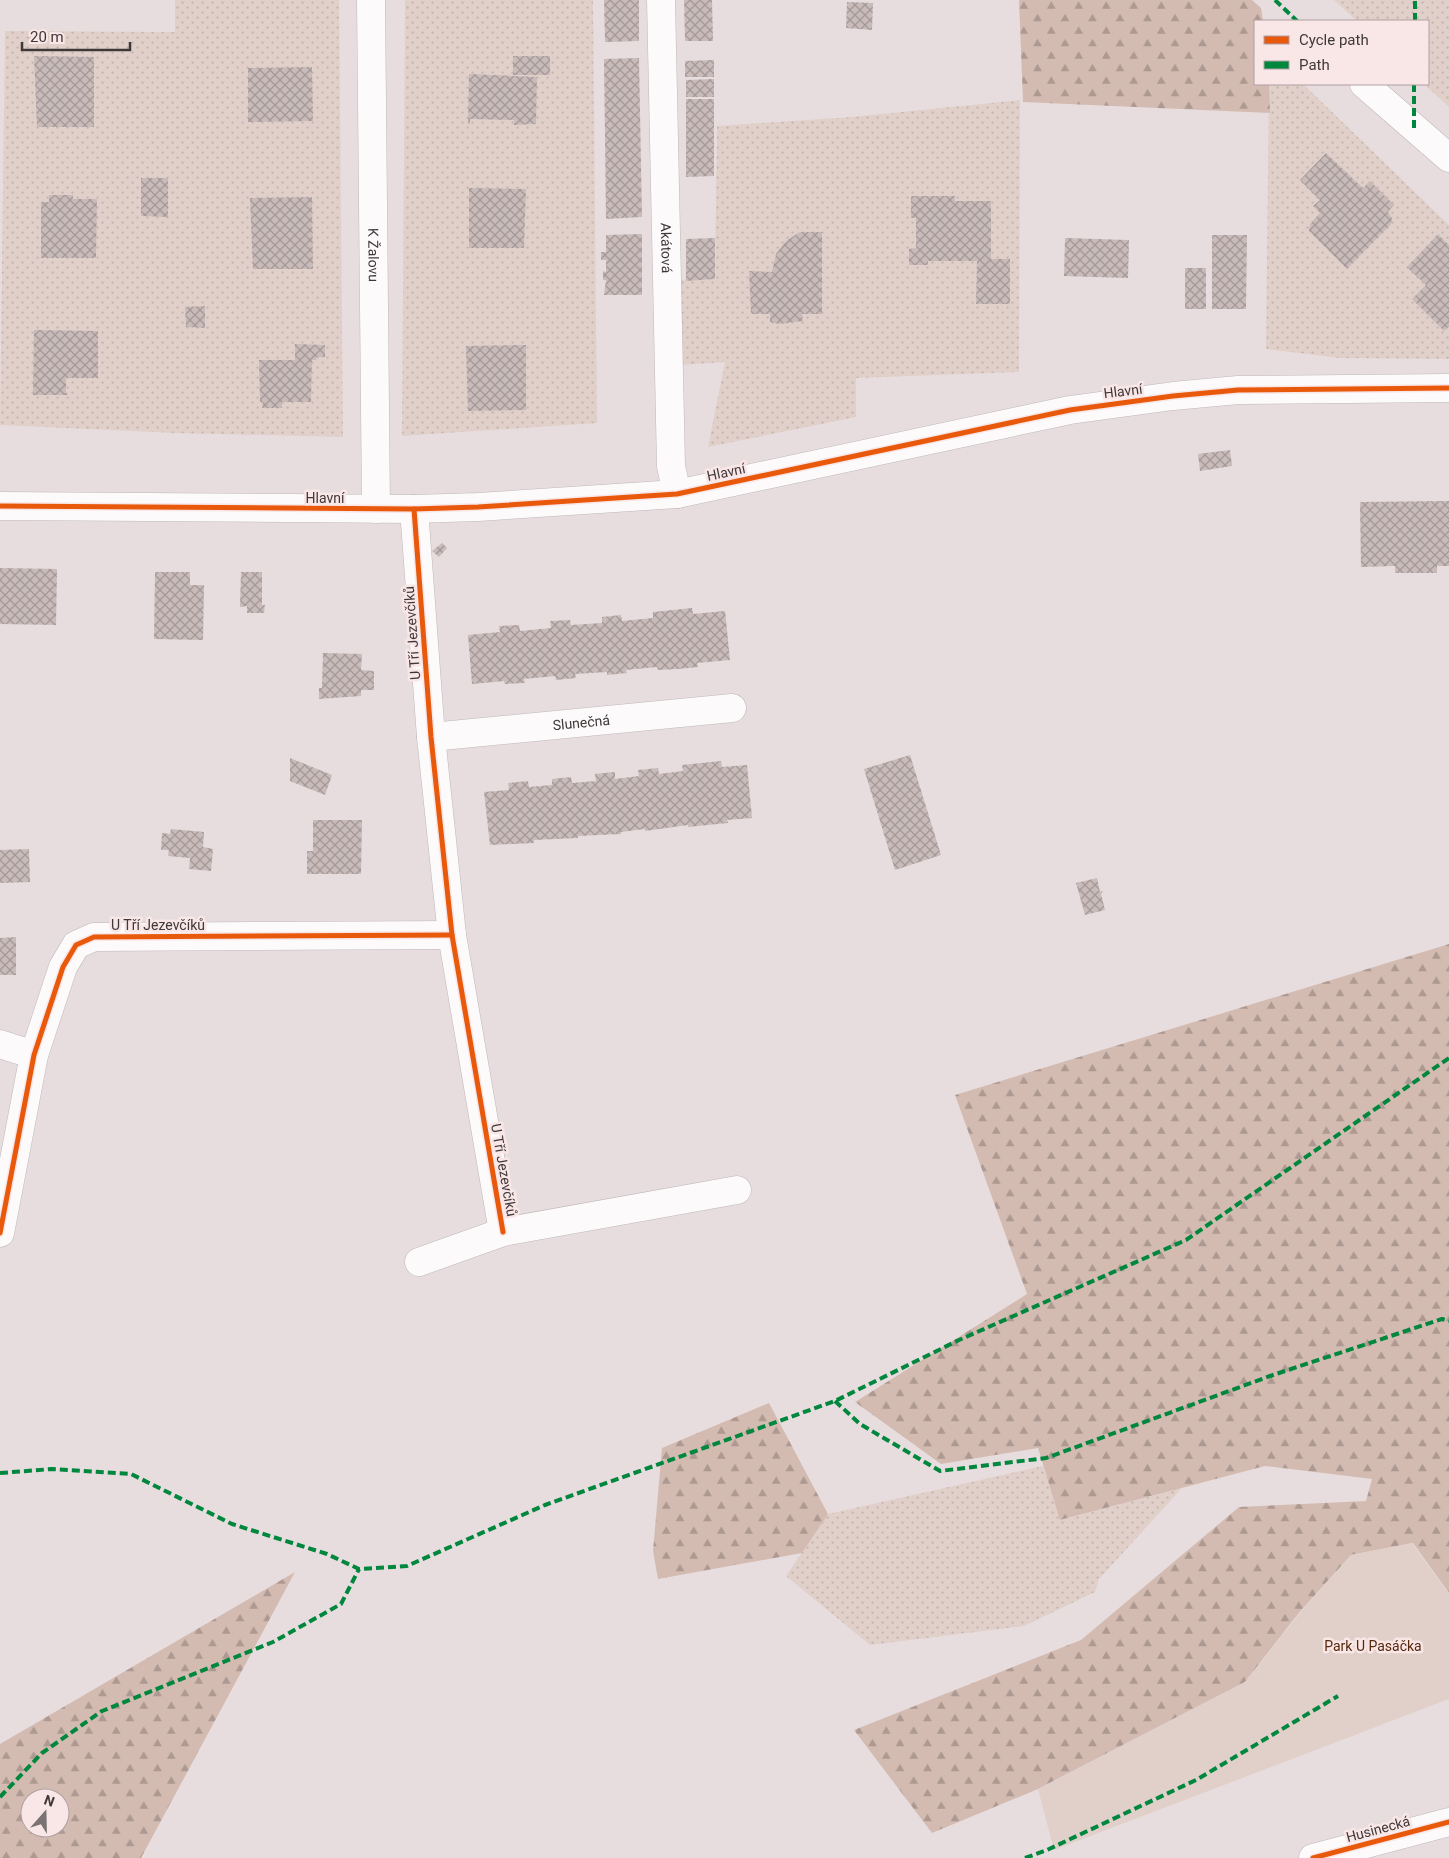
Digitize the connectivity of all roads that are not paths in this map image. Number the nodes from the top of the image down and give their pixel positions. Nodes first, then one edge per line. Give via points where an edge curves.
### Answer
1 (371, 0) edge
2 (661, 0) edge
3 (1365, 85) edge
4 (1449, 158) edge
5 (1449, 388) edge
6 (677, 494) junction
7 (0, 506) edge
8 (376, 509) junction
9 (414, 509) junction
10 (732, 708) dead end
11 (431, 737) junction
12 (452, 935) junction
13 (0, 1044) edge
14 (34, 1055) junction
15 (737, 1190) dead end
16 (503, 1232) junction
17 (0, 1233) edge
18 (419, 1262) dead end
19 (1449, 1822) edge
20 (1313, 1858) edge

1 - 8 street, K Žalovu
2 - 6 street, Akátová via 671,466
3 - 4 street
5 - 6 street, Hlavní via 1238,390 1070,410
6 - 9 street, Hlavní
7 - 8 street, Hlavní
8 - 9 street, Hlavní
9 - 11 street, U Tří Jezevčíků
10 - 11 street, Slunečná
11 - 12 street, U Tří Jezevčíků
12 - 14 street, U Tří Jezevčíků via 94,937 76,945 63,968
12 - 16 street, U Tří Jezevčíků
13 - 14 street
14 - 17 street, U Tří Jezevčíků
15 - 16 street
16 - 18 street
19 - 20 street, Husinecká

